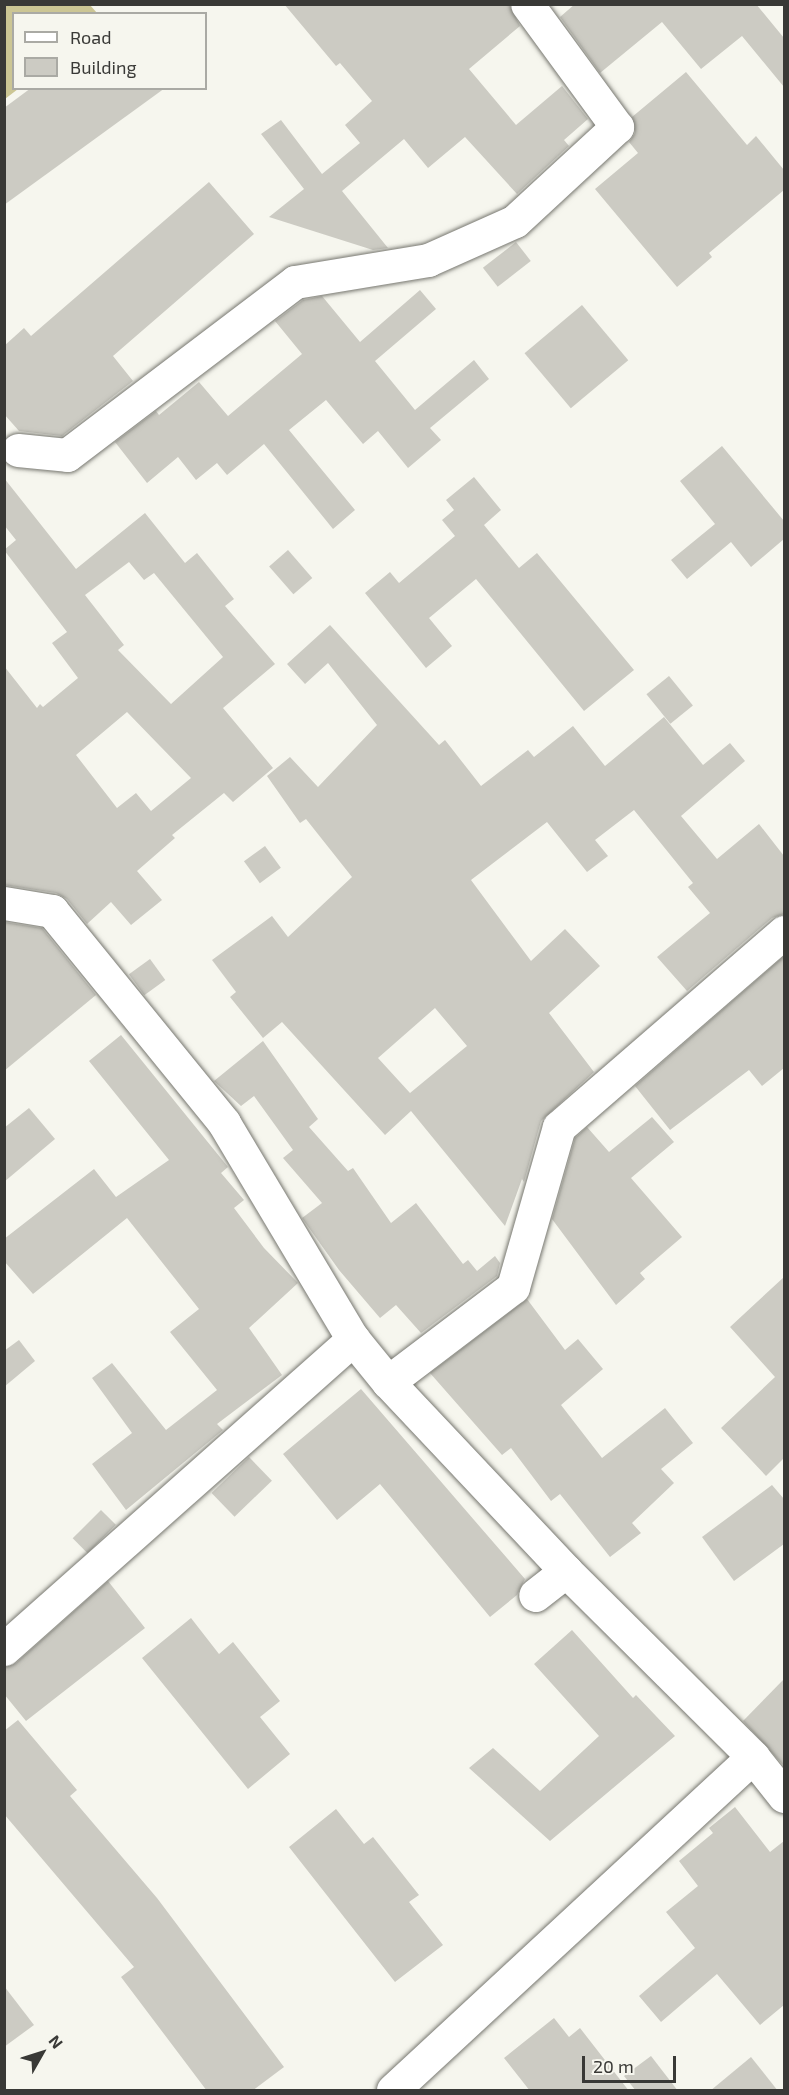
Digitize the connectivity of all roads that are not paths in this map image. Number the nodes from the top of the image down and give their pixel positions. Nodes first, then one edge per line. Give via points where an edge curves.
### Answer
1 (527, 4) edge
2 (9, 448) edge
3 (4, 903) edge
4 (784, 932) edge
5 (353, 1339) junction
6 (388, 1382) junction
7 (566, 1571) junction
8 (535, 1595) dead end
9 (4, 1649) edge
10 (753, 1757) junction
11 (784, 1796) edge
12 (393, 2091) edge

1 - 2 street via 617,127 514,221 428,260 295,282 67,456
3 - 5 street via 52,911 224,1123
4 - 6 street via 559,1126 513,1287
5 - 6 street
5 - 9 street
6 - 7 street
7 - 8 street
7 - 10 street
10 - 11 street
10 - 12 street

